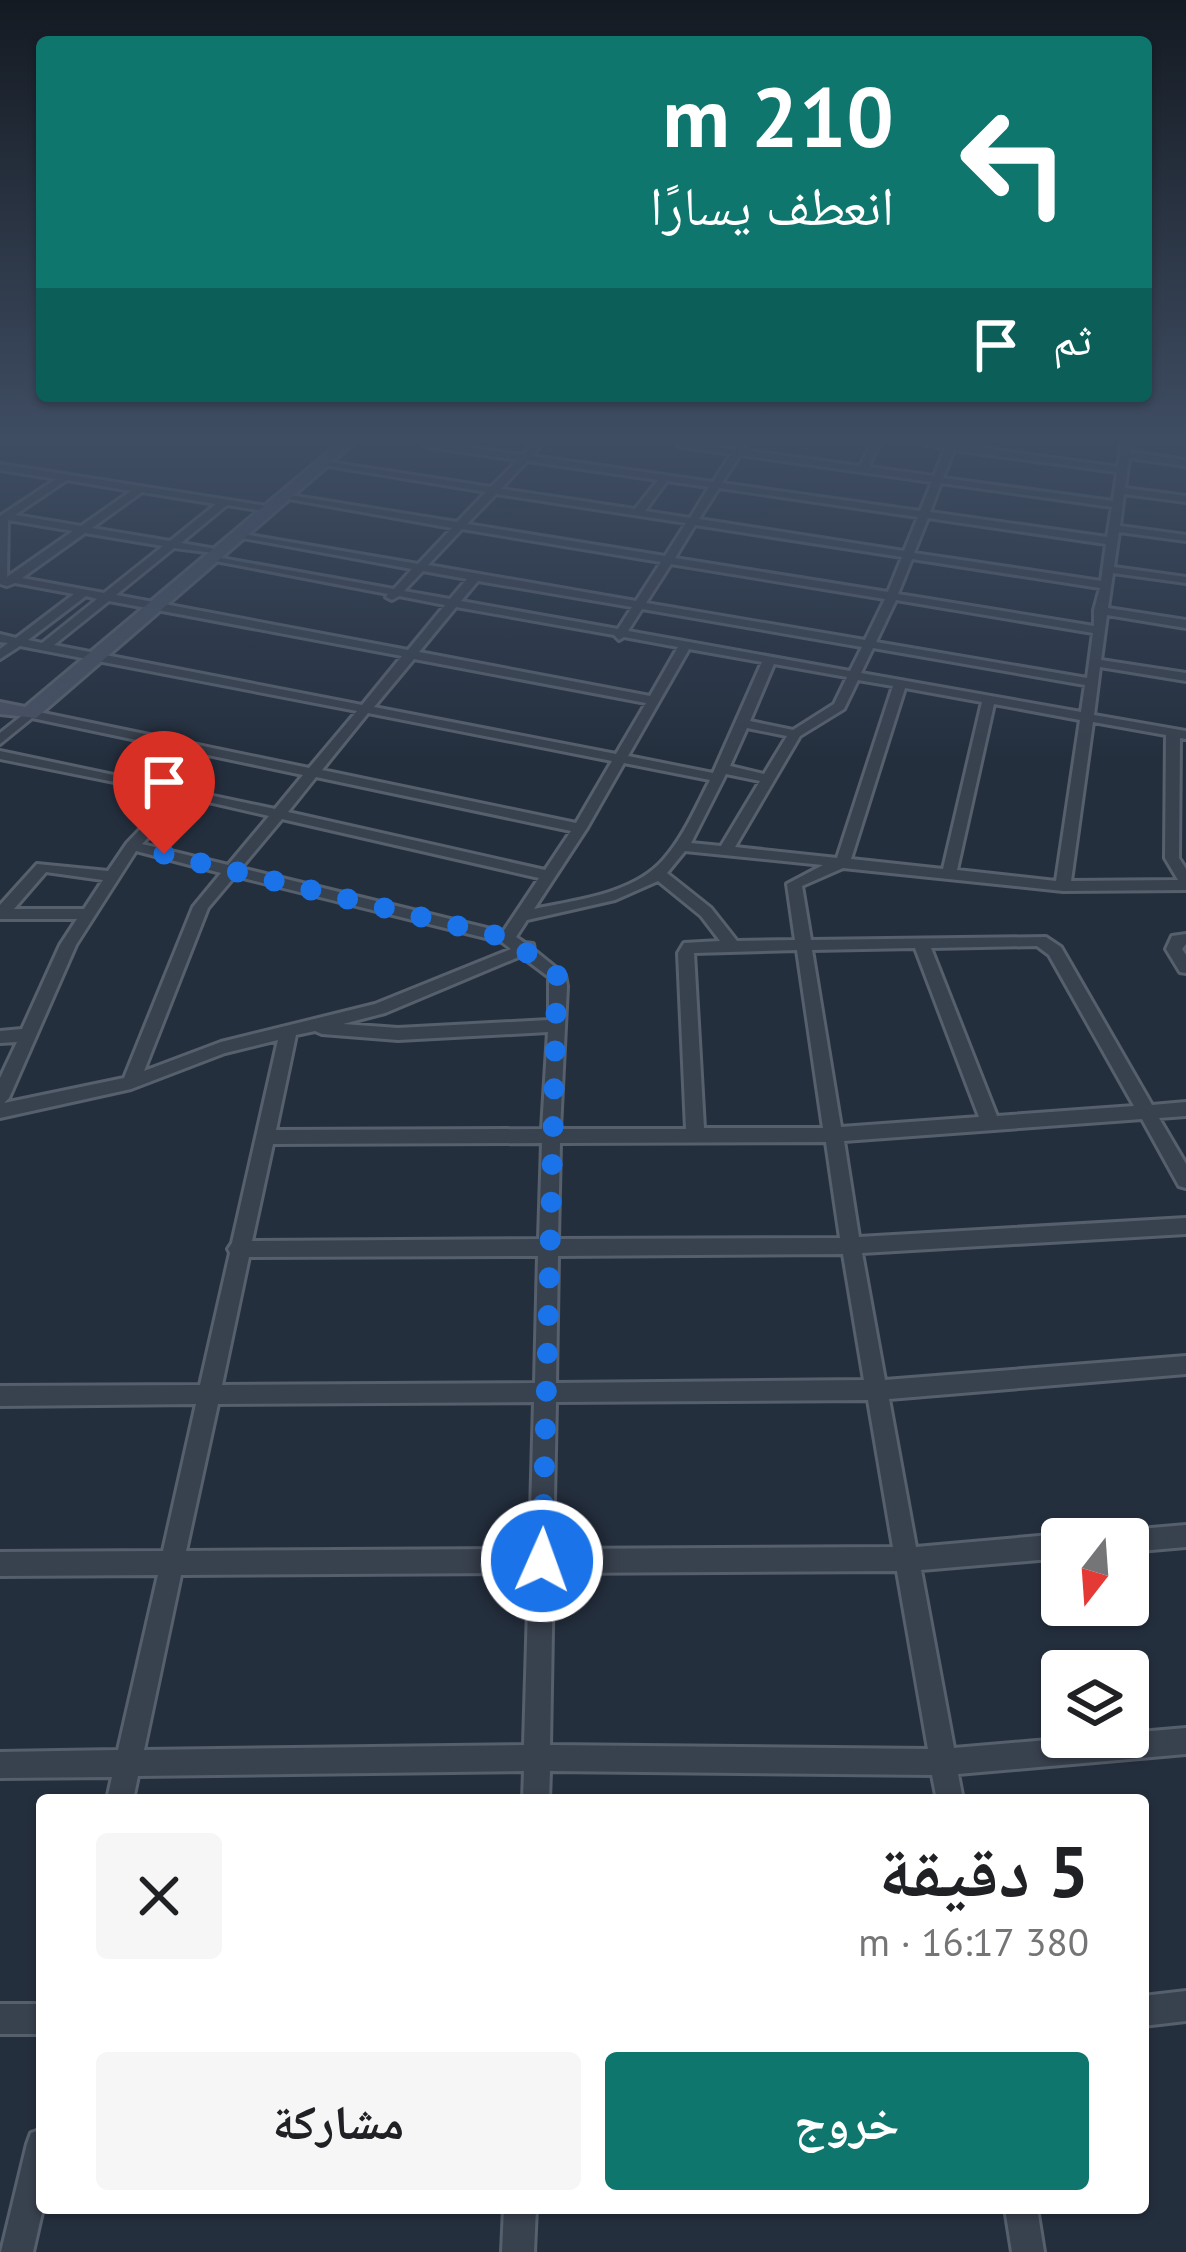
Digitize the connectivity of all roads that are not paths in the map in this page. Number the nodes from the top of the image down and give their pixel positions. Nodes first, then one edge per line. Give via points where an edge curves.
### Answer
1 (3, 549) edge
2 (53, 549) edge
3 (166, 549) edge
4 (190, 549) edge
5 (222, 549) edge
6 (309, 549) edge
7 (437, 549) edge
8 (586, 549) edge
9 (673, 549) edge
10 (876, 549) edge
11 (911, 549) edge
12 (1109, 549) edge
13 (1169, 549) edge
14 (909, 554) junction
15 (214, 556) junction
16 (664, 562) junction
17 (418, 569) junction
18 (1107, 569) junction
19 (1168, 577) junction
20 (473, 579) junction
21 (1186, 580) edge
22 (3, 582) edge
23 (1103, 584) junction
24 (83, 593) junction
25 (392, 596) junction
26 (109, 598) junction
27 (891, 598) junction
28 (153, 607) junction
29 (449, 607) junction
30 (637, 607) junction
31 (1100, 610) junction
32 (1186, 624) edge
33 (1098, 630) junction
34 (619, 636) junction
35 (0, 638) edge
36 (19, 641) junction
37 (869, 645) junction
38 (45, 646) junction
39 (684, 647) junction
40 (0, 655) edge
41 (96, 656) junction
42 (410, 658) junction
43 (959, 660) junction
44 (769, 662) junction
45 (1094, 662) junction
46 (855, 675) junction
47 (1186, 677) edge
48 (1090, 682) junction
49 (900, 683) junction
50 (950, 692) junction
51 (652, 700) junction
52 (989, 700) junction
53 (0, 708) edge
54 (365, 713) junction
55 (29, 714) junction
56 (1083, 718) junction
57 (741, 723) junction
58 (795, 734) junction
59 (1179, 734) edge
60 (0, 740) edge
61 (0, 754) edge
62 (621, 759) junction
63 (718, 772) junction
64 (314, 774) junction
65 (768, 779) junction
66 (184, 792) junction
67 (280, 812) junction
68 (580, 828) junction
69 (132, 846) junction
70 (680, 846) junction
71 (726, 850) junction
72 (843, 862) junction
73 (229, 871) junction
74 (950, 873) junction
75 (659, 874) junction
76 (110, 876) junction
77 (550, 877) junction
78 (1186, 883) edge
79 (1063, 886) junction
80 (1, 914) edge
81 (85, 914) junction
82 (523, 916) junction
83 (1186, 940) edge
84 (517, 943) junction
85 (731, 944) junction
86 (921, 944) junction
87 (806, 946) junction
88 (1186, 968) edge
89 (315, 1027) junction
90 (556, 1027) junction
91 (288, 1034) junction
92 (25, 1035) junction
93 (0, 1037) edge
94 (131, 1083) junction
95 (0, 1098) edge
96 (1186, 1108) edge
97 (0, 1111) edge
98 (1147, 1113) junction
99 (990, 1122) junction
100 (695, 1134) junction
101 (551, 1135) junction
102 (833, 1135) junction
103 (268, 1137) junction
104 (1186, 1181) edge
105 (1186, 1226) edge
106 (850, 1246) junction
107 (238, 1249) junction
108 (549, 1251) junction
109 (1186, 1365) edge
110 (876, 1390) junction
111 (546, 1392) junction
112 (0, 1396) edge
113 (205, 1396) junction
114 (1186, 1536) edge
115 (1149, 1539) edge
116 (1041, 1548) edge
117 (908, 1559) junction
118 (542, 1561) junction
119 (0, 1564) edge
120 (171, 1564) junction
121 (1186, 1741) edge
122 (538, 1758) junction
123 (944, 1762) junction
124 (128, 1764) junction
125 (0, 1765) edge
126 (121, 1794) edge
127 (536, 1794) edge
128 (949, 1794) edge
129 (1186, 2006) edge
130 (1149, 2010) edge
131 (0, 2019) edge
132 (36, 2019) edge
133 (36, 2170) edge
134 (520, 2214) edge
135 (1022, 2214) edge
136 (17, 2252) edge
137 (518, 2252) edge
138 (1028, 2252) edge

1 - 22 street
2 - 22 street
3 - 26 street
4 - 15 street
5 - 15 street
6 - 17 street
7 - 17 street
8 - 16 street
9 - 16 street
10 - 14 street
11 - 14 street
12 - 18 street
13 - 19 street
14 - 23 street
14 - 27 street
15 - 25 street
15 - 28 street
16 - 27 street
16 - 30 street
17 - 20 street
17 - 25 street
18 - 19 street
18 - 23 street
19 - 21 street
20 - 29 street
20 - 30 street
22 - 24 street
23 - 31 street
24 - 26 street
24 - 36 street
25 - 29 street
26 - 28 street
26 - 38 street
27 - 33 street
27 - 37 street
28 - 41 street
28 - 42 street
29 - 34 street
29 - 42 street
30 - 34 street
30 - 37 street
31 - 32 street
31 - 33 street
33 - 45 street
34 - 39 street
35 - 36 street
36 - 38 street
36 - 40 street
37 - 43 street
37 - 46 street
38 - 41 street
39 - 44 street
39 - 51 street
41 - 54 street
41 - 55 street
42 - 51 street
42 - 54 street
43 - 48 street
43 - 50 street
44 - 46 street
44 - 57 street
45 - 47 street
45 - 48 street
46 - 49 street
46 - 58 street via 835,712
48 - 56 street
49 - 50 street
49 - 72 street
50 - 52 street
51 - 62 street
52 - 56 street
52 - 74 street
53 - 55 street
54 - 62 street
54 - 64 street
55 - 60 street
55 - 64 street
56 - 59 street
56 - 79 street
57 - 58 street
57 - 63 street
58 - 65 street
59 - 78 street via 1172,859
61 - 66 street
62 - 63 street
62 - 68 street
63 - 65 street
63 - 70 street
64 - 67 street
64 - 68 street
65 - 71 street
66 - 67 street
66 - 69 street
67 - 73 street
67 - 77 street
68 - 77 street
69 - 73 street
69 - 76 street
70 - 71 street
70 - 75 street
71 - 72 street
72 - 74 street
72 - 87 street via 795,881
73 - 84 street
73 - 94 street via 192,922
74 - 79 street
75 - 82 street
75 - 85 street
76 - 80 street via 43,867
76 - 81 street
77 - 82 street
78 - 79 street
80 - 81 street
81 - 92 street
82 - 84 street
83 - 88 street via 1174,949
84 - 89 street via 379,1009
84 - 90 street via 557,975
85 - 87 street
85 - 100 street via 705,943 686,953
86 - 87 street
86 - 98 street via 1051,945
86 - 99 street
87 - 102 street
89 - 90 street via 398,1034
89 - 91 street
90 - 101 street
91 - 94 street via 220,1048
91 - 103 street
92 - 93 street
92 - 95 street
94 - 97 street
96 - 98 street
98 - 99 street
98 - 104 street
99 - 102 street
100 - 101 street
100 - 102 street
101 - 103 street
101 - 108 street
102 - 106 street
103 - 107 street
105 - 106 street
106 - 108 street
106 - 110 street
107 - 108 street
107 - 113 street
108 - 111 street
109 - 110 street
110 - 111 street
110 - 117 street
111 - 113 street
111 - 118 street
112 - 113 street
113 - 120 street
114 - 115 street
116 - 117 street
117 - 118 street
117 - 123 street
118 - 120 street
118 - 122 street
119 - 120 street
120 - 124 street
121 - 123 street
122 - 123 street
122 - 124 street
122 - 127 street
123 - 128 street
124 - 125 street
124 - 126 street
129 - 130 street
131 - 132 street
133 - 136 street
134 - 137 street
135 - 138 street

